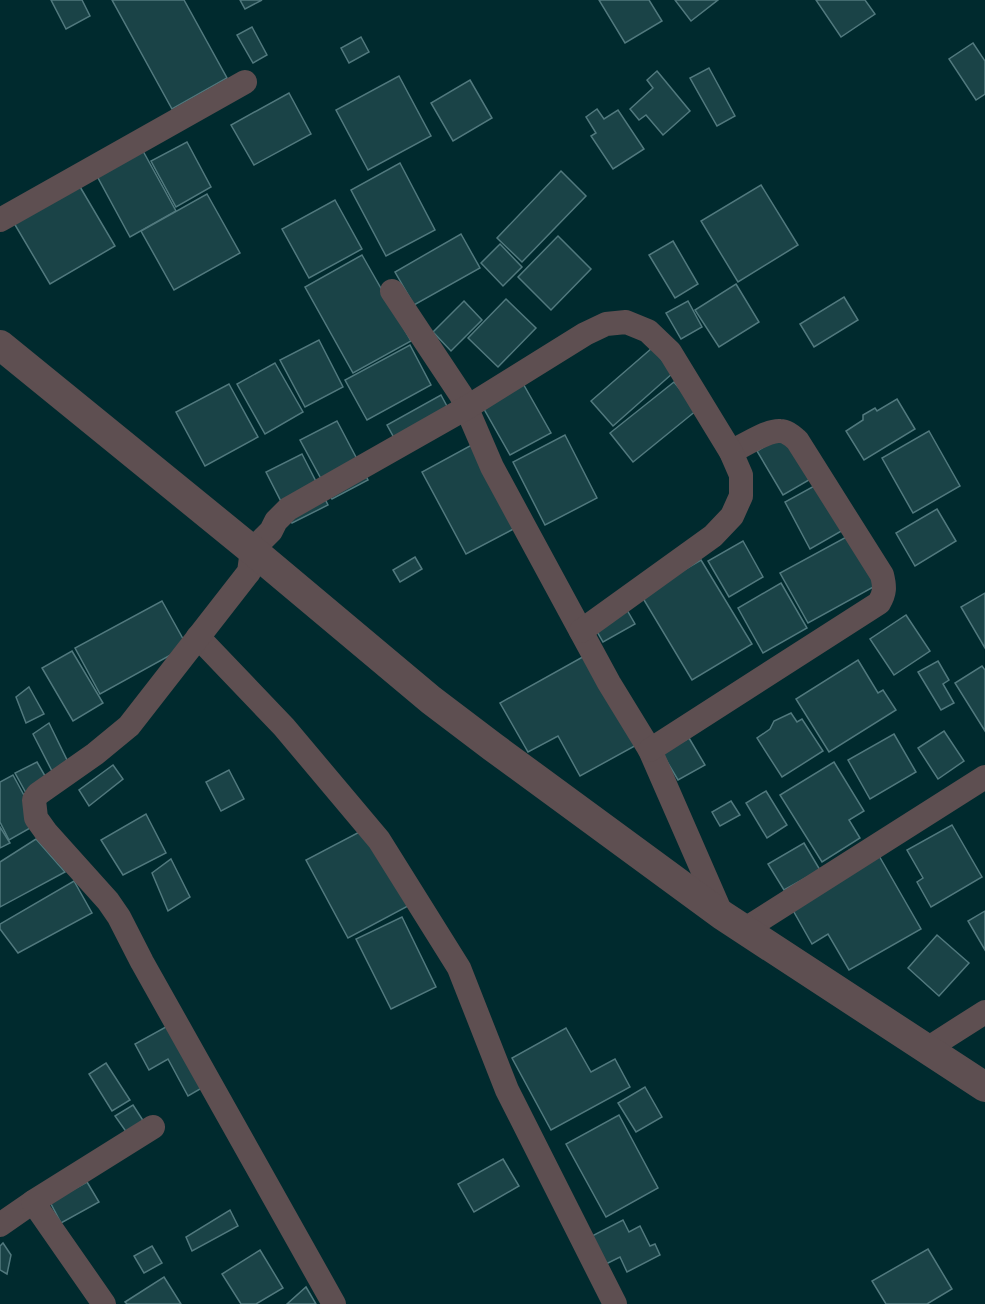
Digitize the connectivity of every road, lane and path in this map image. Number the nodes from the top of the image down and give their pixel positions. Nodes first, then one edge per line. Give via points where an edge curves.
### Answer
1 (245, 82) dead end
2 (0, 220) edge
3 (392, 291) dead end
4 (0, 345) edge
5 (466, 408) junction
6 (731, 452) junction
7 (252, 550) junction
8 (580, 631) junction
9 (198, 637) junction
10 (650, 750) junction
11 (985, 777) edge
12 (733, 923) junction
13 (985, 1012) edge
14 (927, 1049) junction
15 (985, 1087) edge
16 (153, 1127) dead end
17 (33, 1202) junction
18 (0, 1226) edge
19 (104, 1304) edge
20 (334, 1304) edge
21 (615, 1304) edge

1 - 2 street
3 - 5 street
4 - 7 street
5 - 6 street via 585,334 606,324 626,322 648,331 670,352
5 - 7 street via 288,509
5 - 8 street via 492,467
6 - 8 street via 741,475 741,496 732,516 713,536
6 - 10 street via 780,431 797,440 882,576 884,595 879,603
7 - 9 street via 249,572
7 - 12 street via 431,700
8 - 10 street
9 - 20 street via 129,726 38,794 33,807 46,832 119,917
9 - 21 street via 284,727 379,840 459,969 507,1090
10 - 12 street
11 - 12 street
12 - 14 street
13 - 14 street
14 - 15 street
16 - 17 street
17 - 18 street
17 - 19 street

